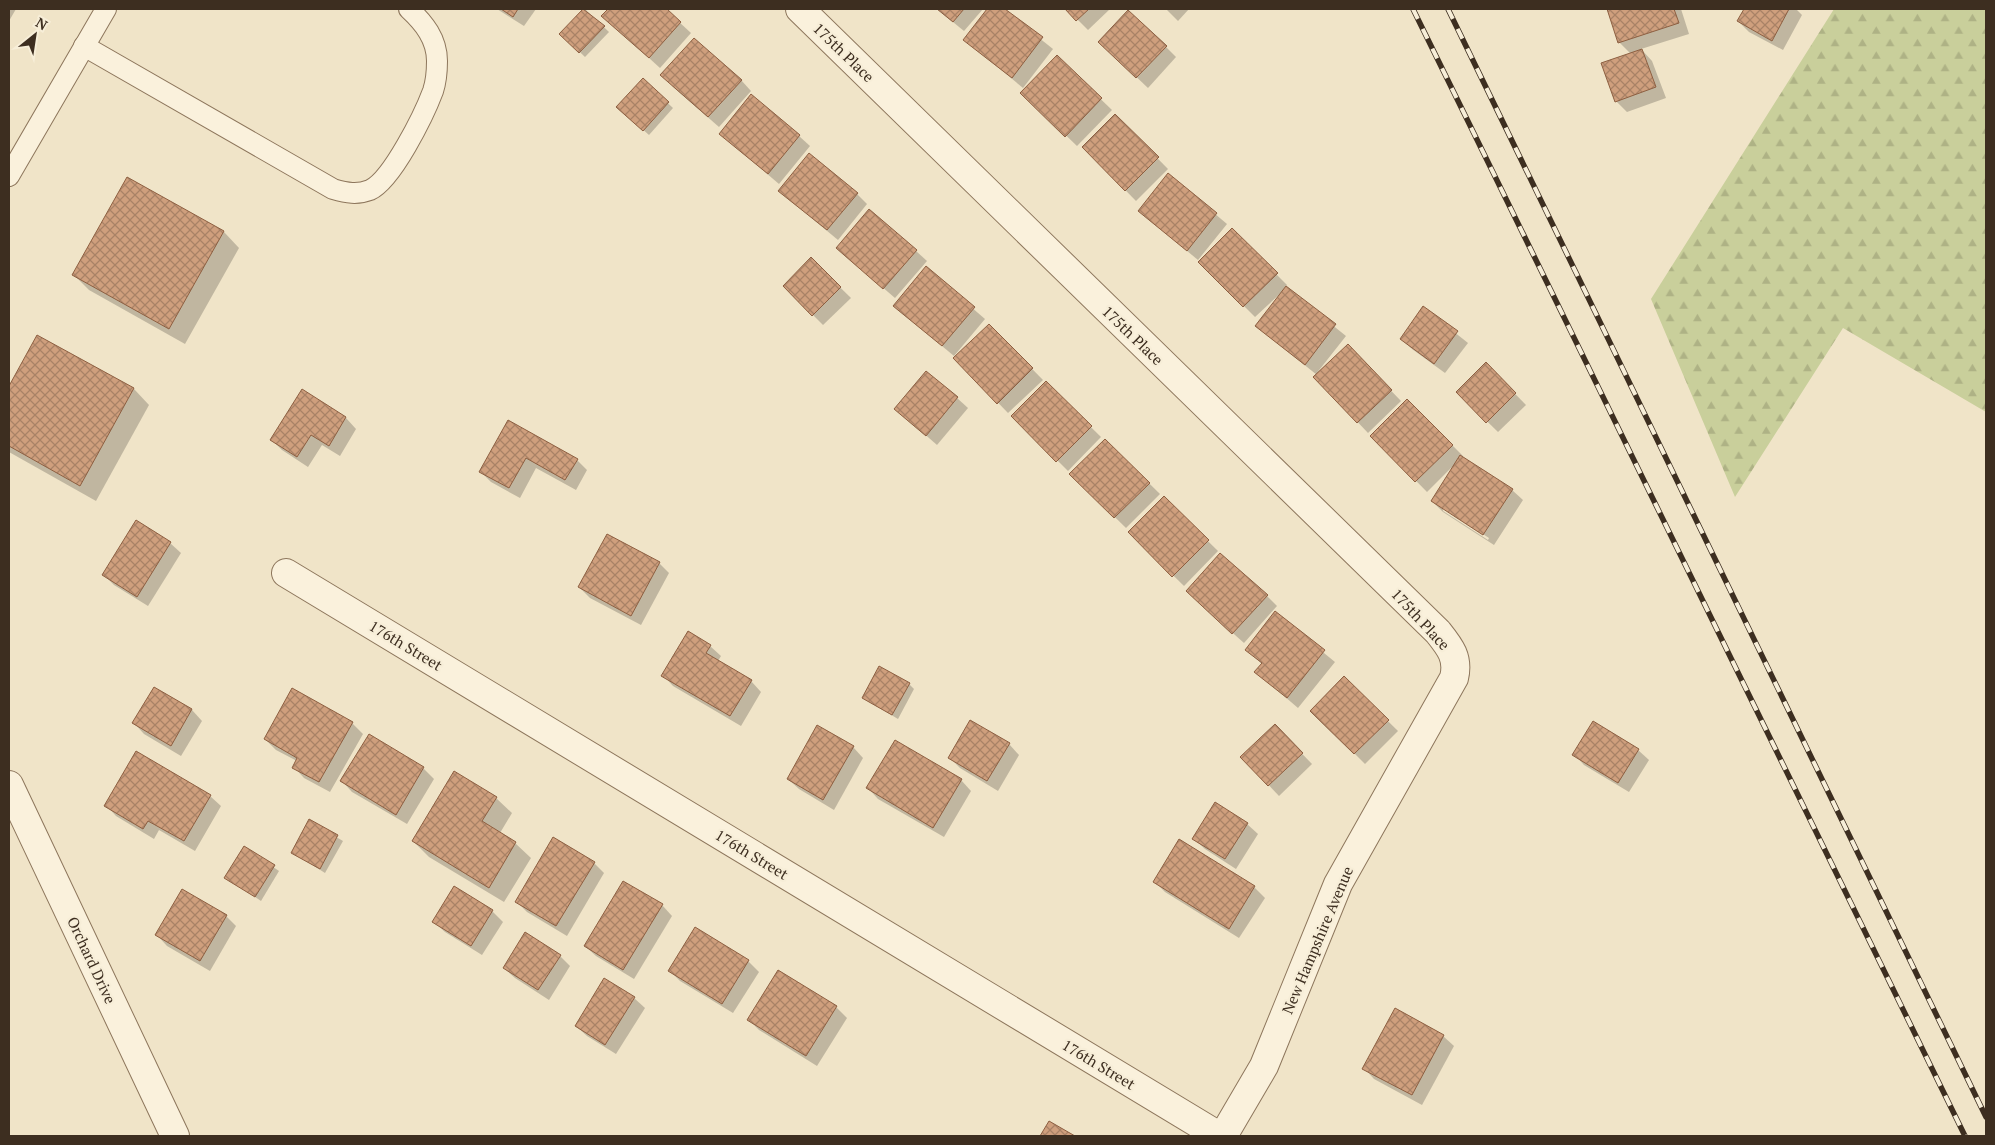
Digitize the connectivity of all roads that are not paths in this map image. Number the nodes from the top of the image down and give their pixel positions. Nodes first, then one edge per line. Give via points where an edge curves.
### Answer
1 (106, 9) edge
2 (409, 9) edge
3 (800, 9) edge
4 (84, 46) junction
5 (9, 176) edge
6 (286, 573) dead end
7 (1457, 667) joint
8 (9, 785) edge
9 (175, 1136) edge
10 (1218, 1136) edge
11 (1224, 1136) edge

1 - 4 lane
2 - 4 lane via 421,20 433,42 437,60 434,90 384,181 370,190 352,194 333,189
3 - 7 street, 175th Place via 1438,632 1455,657
4 - 5 lane
6 - 10 street, 176th Street
7 - 11 street, New Hampshire Avenue via 1446,694 1338,884 1264,1066
8 - 9 street, Orchard Drive

